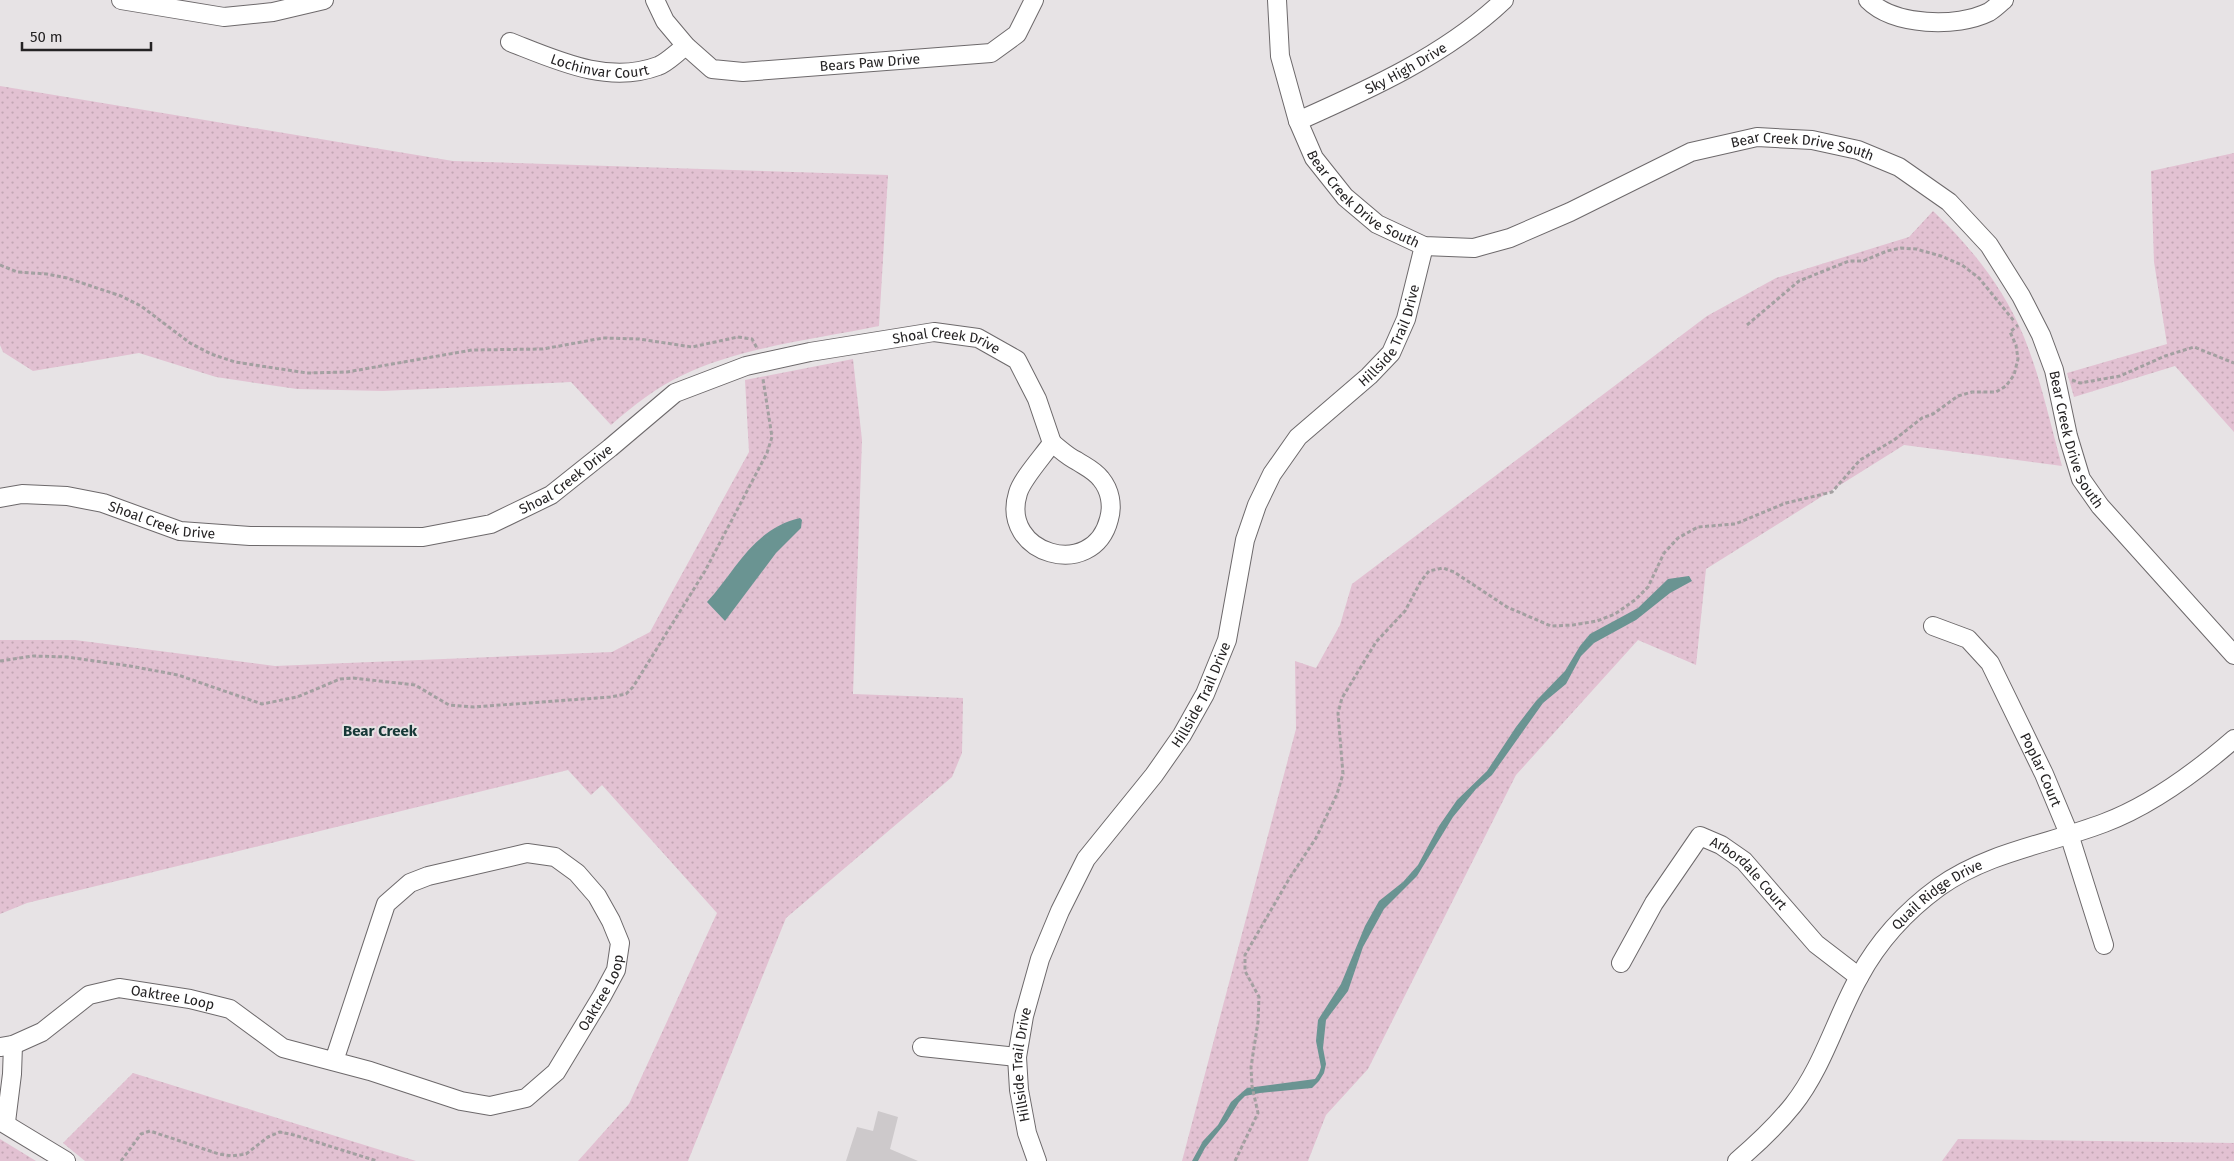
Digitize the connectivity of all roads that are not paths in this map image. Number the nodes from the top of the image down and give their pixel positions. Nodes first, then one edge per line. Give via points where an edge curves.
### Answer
1 (121, 0) edge
2 (324, 0) edge
3 (655, 0) edge
4 (1034, 0) edge
5 (1278, 0) edge
6 (1504, 0) edge
7 (1868, 0) edge
8 (2004, 0) edge
9 (510, 42) dead end
10 (686, 46) junction
11 (1298, 121) junction
12 (1424, 246) junction
13 (1052, 443) junction
14 (0, 498) edge
15 (1933, 626) dead end
16 (2234, 655) edge
17 (2234, 739) edge
18 (2069, 834) junction
19 (2104, 945) dead end
20 (1621, 963) dead end
21 (1859, 977) junction
22 (6, 1046) edge
23 (922, 1048) dead end
24 (1017, 1057) junction
25 (334, 1061) junction
26 (3, 1122) edge
27 (66, 1161) edge
28 (1037, 1161) edge
29 (1737, 1161) edge

1 - 2 street via 224,17 273,12
3 - 10 street, Bears Paw Drive via 664,21
4 - 10 street, Bears Paw Drive via 1017,34 991,53 743,72 712,69
5 - 11 street, Bear Creek Drive South via 1280,56
6 - 11 street, Sky High Drive via 1430,56 1371,88
7 - 8 street via 1875,7 1912,21 1955,22 1988,12
9 - 10 street, Lochinvar Court via 573,67 622,73 659,66
11 - 12 street, Bear Creek Drive South via 1314,158 1345,197 1377,224
12 - 16 street, Bear Creek Drive South via 1474,248 1510,238 1690,152 1757,137 1812,140 1858,150 1899,167 1948,202 1989,245 2041,335 2054,370 2081,478 2100,506
12 - 24 street, Hillside Trail Drive via 1406,319 1391,353 1298,437 1272,474 1256,505 1245,540 1227,640 1205,694 1182,736 1154,775 1086,859 1040,959 1024,1016
13 - 13 street via 1018,492 1017,520 1024,535 1036,546 1051,554 1068,555 1084,551 1107,528 1110,495 1091,468
13 - 14 street, Shoal Creek Drive via 1037,399 1017,360 978,338 934,332 746,366 675,393 551,495 490,524 423,537 250,536 180,531 103,503 67,496 22,494
15 - 18 street, Poplar Court via 1968,639 1990,663
17 - 18 street, Quail Ridge Drive via 2173,786 2139,806
18 - 19 street, Poplar Court
18 - 21 street, Quail Ridge Drive via 1974,867 1939,888 1888,932
20 - 21 street, Arbordale Court via 1654,903 1700,836 1721,845 1744,861 1816,944
21 - 29 street, Quail Ridge Drive via 1826,1049 1794,1104
22 - 25 street, Oaktree Loop via 42,1032 89,995 119,988 230,1009 283,1048
22 - 26 street, Oaktree Loop via 12,1074
23 - 24 street
24 - 28 street, Hillside Trail Drive via 1027,1133
25 - 25 street, Oaktree Loop via 461,1101 490,1106 526,1098 556,1072 616,970 620,943 597,896 577,873 555,858 527,853 410,883 386,904
26 - 27 street

